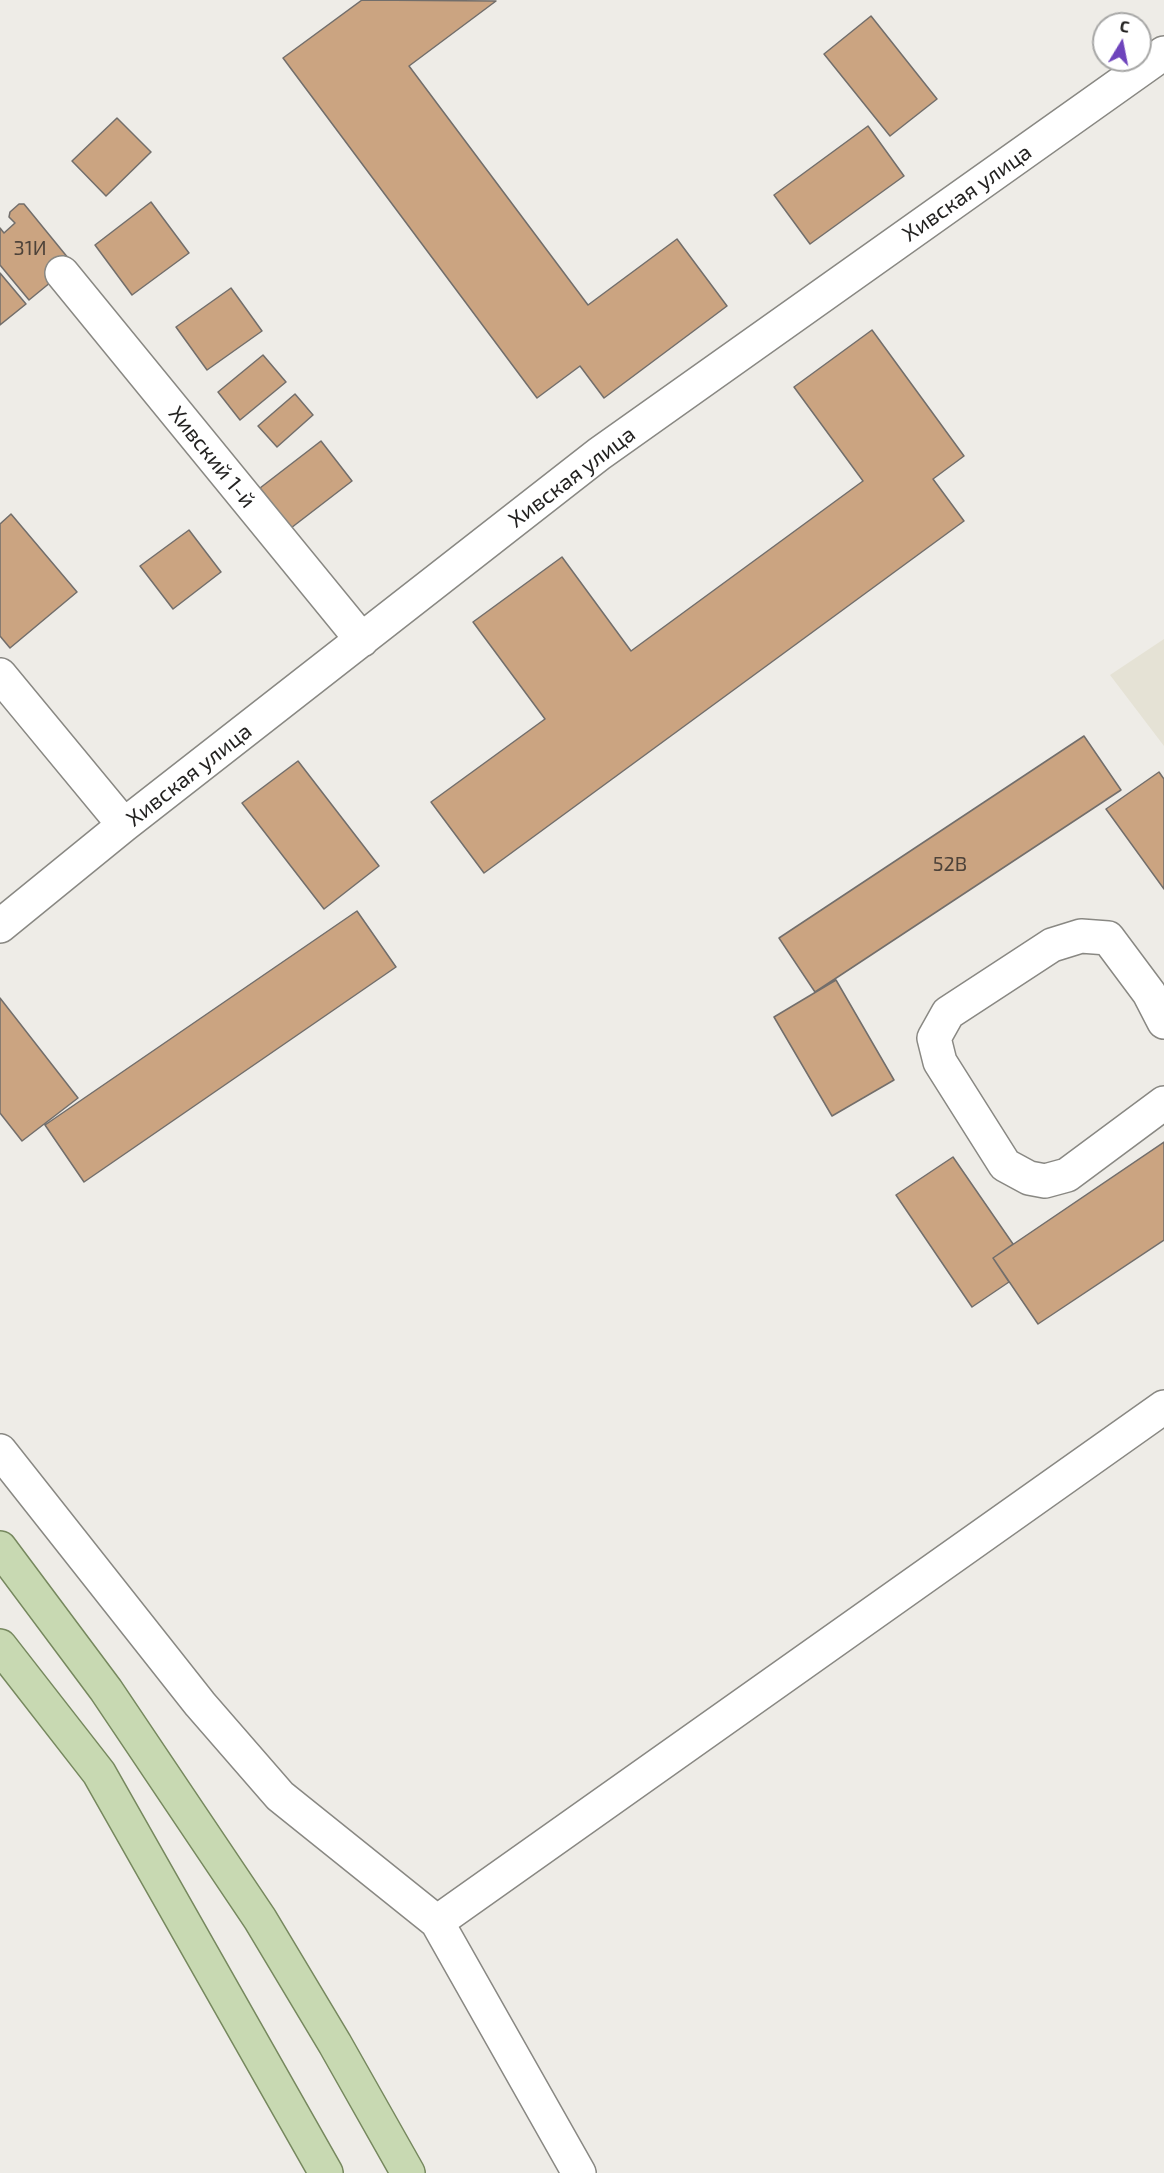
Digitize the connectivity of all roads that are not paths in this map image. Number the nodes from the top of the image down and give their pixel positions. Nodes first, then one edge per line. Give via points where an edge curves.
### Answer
1 (1164, 53) edge
2 (62, 273) dead end
3 (362, 640) junction
4 (0, 675) edge
5 (123, 825) junction
6 (0, 926) edge
7 (1156, 989) edge
8 (1164, 1022) edge
9 (1164, 1103) edge
10 (1164, 1407) edge
11 (0, 1451) edge
12 (0, 1548) edge
13 (0, 1646) edge
14 (437, 1922) junction
15 (326, 2173) edge
16 (408, 2173) edge
17 (579, 2173) edge

1 - 3 street, Хивская улица via 599,454
2 - 3 street, Хивский 1-й
3 - 5 street, Хивская улица
4 - 5 street
5 - 6 street, Хивская улица
7 - 8 street
7 - 9 street via 1108,938 1081,936 1052,945 948,1013 934,1038 940,1062 1005,1165 1029,1178 1045,1181 1067,1175
10 - 14 street
11 - 14 street via 200,1704 280,1796
12 - 16 main road via 124,1717 260,1919
13 - 15 main road via 99,1773
14 - 17 street

